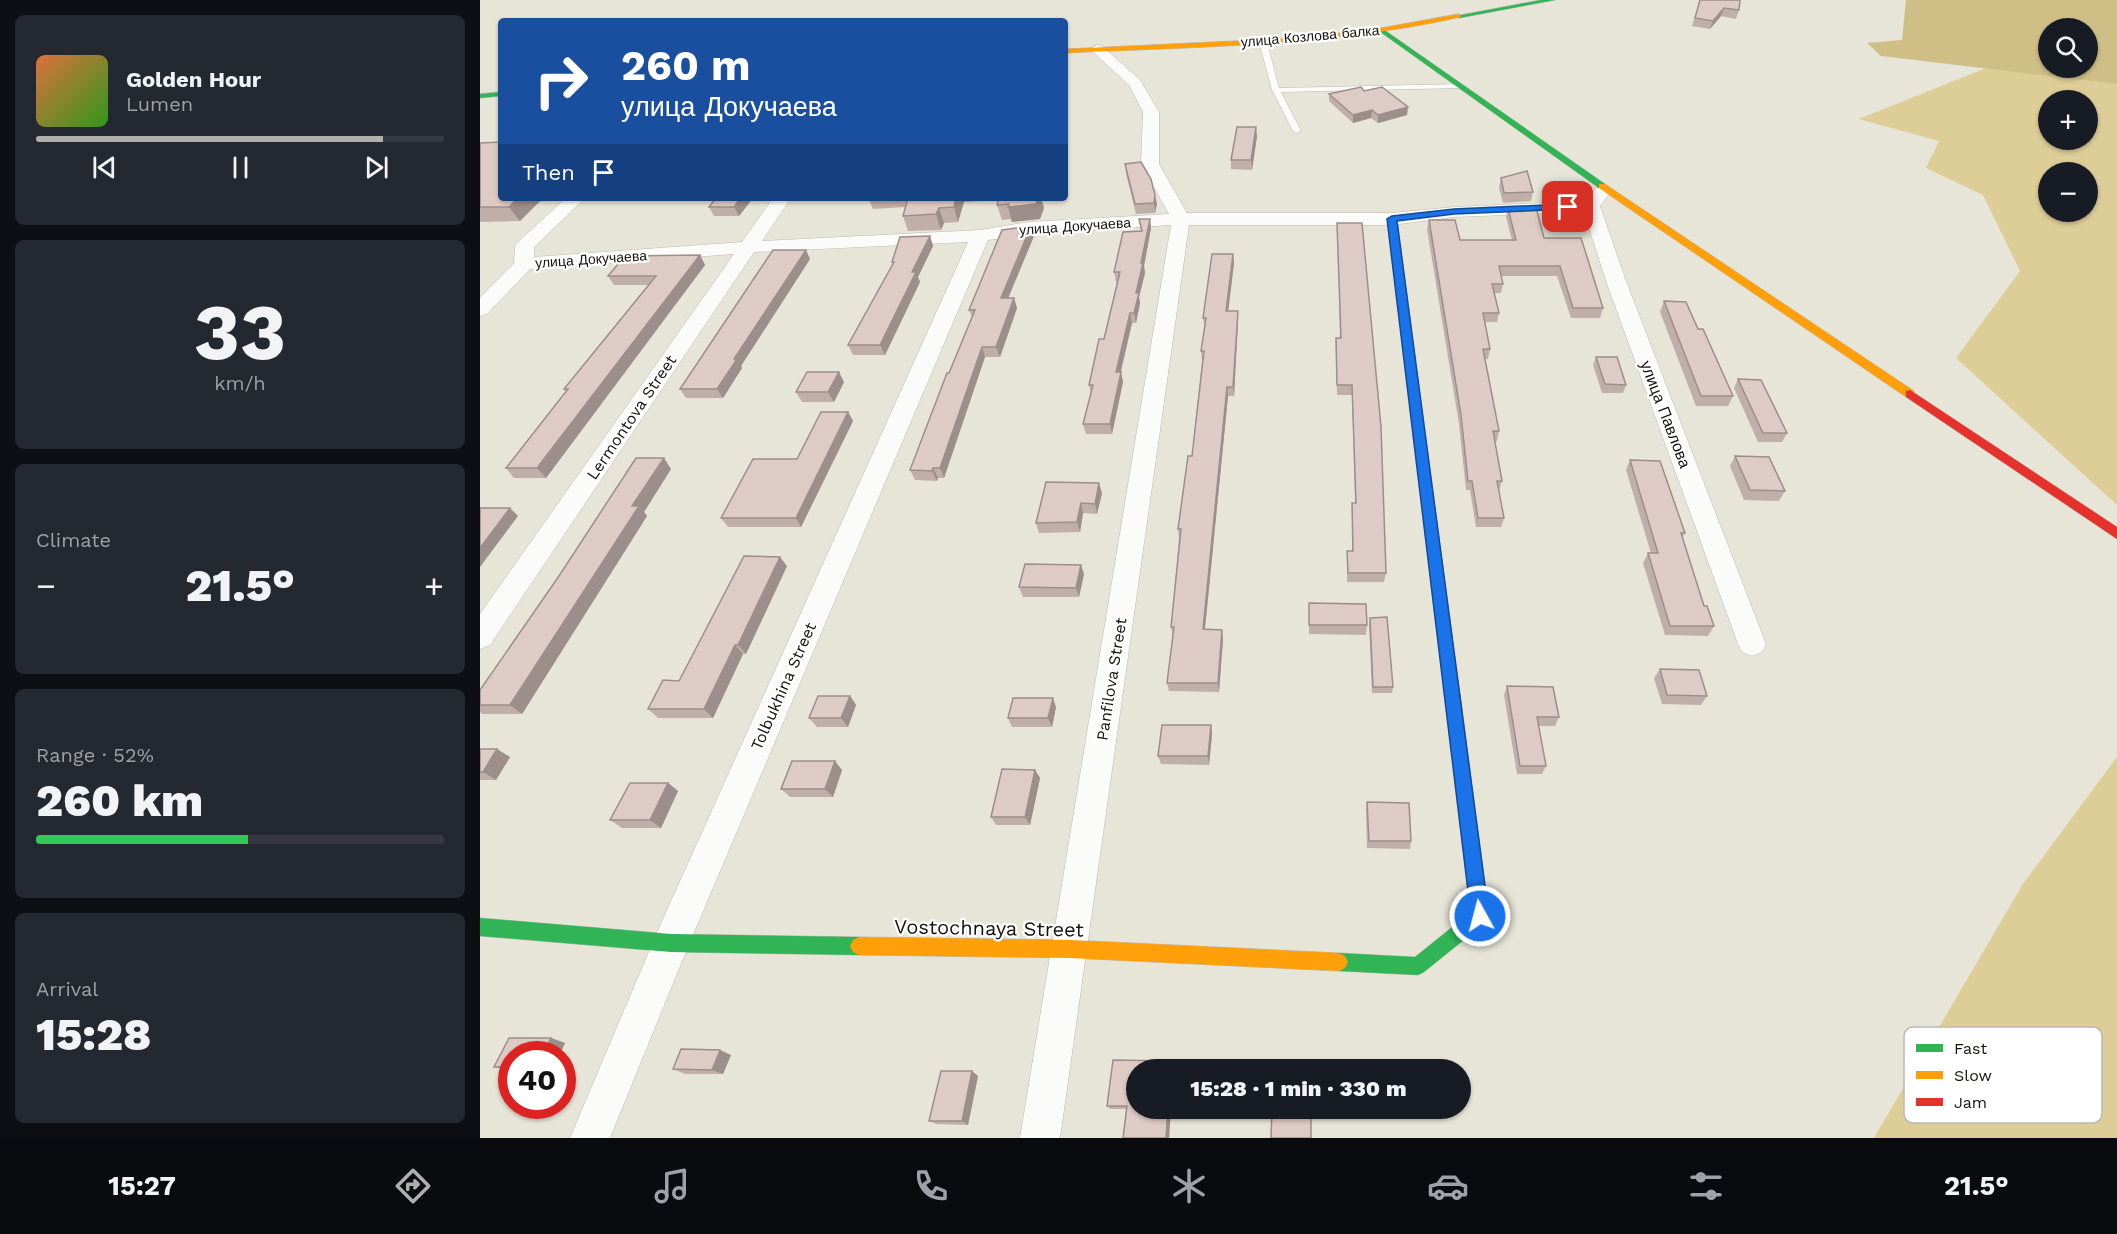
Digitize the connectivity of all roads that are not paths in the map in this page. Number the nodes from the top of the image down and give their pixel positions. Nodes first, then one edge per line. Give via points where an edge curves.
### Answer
1 (1552, 0) edge
2 (1381, 30) junction
3 (1263, 42) junction
4 (1097, 49) junction
5 (1068, 51) edge
6 (1461, 86) junction
7 (1276, 90) junction
8 (498, 94) edge
9 (480, 96) edge
10 (1297, 131) dead end
11 (1606, 188) junction
12 (573, 201) edge
13 (780, 201) edge
14 (1591, 206) junction
15 (1181, 219) junction
16 (1392, 219) junction
17 (980, 236) junction
18 (748, 248) junction
19 (524, 264) junction
20 (480, 309) edge
21 (2117, 534) edge
22 (480, 637) edge
23 (1752, 644) dead end
24 (480, 927) edge
25 (671, 943) junction
26 (1070, 949) junction
27 (590, 1138) edge
28 (1040, 1138) edge

1 - 2 street, улица Козлова балка
2 - 3 street, улица Козлова балка
2 - 6 street
3 - 4 street, улица Козлова балка
3 - 7 lane
4 - 5 street, улица Козлова балка
4 - 15 street via 1135,83 1151,112 1150,164
6 - 7 lane
6 - 11 street
7 - 10 lane
8 - 9 street
11 - 14 street
11 - 21 street
12 - 19 street via 525,246
13 - 18 street, Lermontova Street
14 - 16 street, улица Докучаева
14 - 23 street, улица Павлова
15 - 16 street, улица Докучаева
15 - 17 street, улица Докучаева via 1029,228
15 - 26 street, Panfilova Street
16 - 26 street, Vostochnaya Street via 1480,916 1418,966
17 - 18 street, улица Докучаева
17 - 25 street, Tolbukhina Street
18 - 19 street, улица Докучаева
18 - 22 street, Lermontova Street
19 - 20 street
24 - 25 street, Vostochnaya Street
25 - 26 street, Vostochnaya Street
25 - 27 street, Tolbukhina Street
26 - 28 street, Panfilova Street

